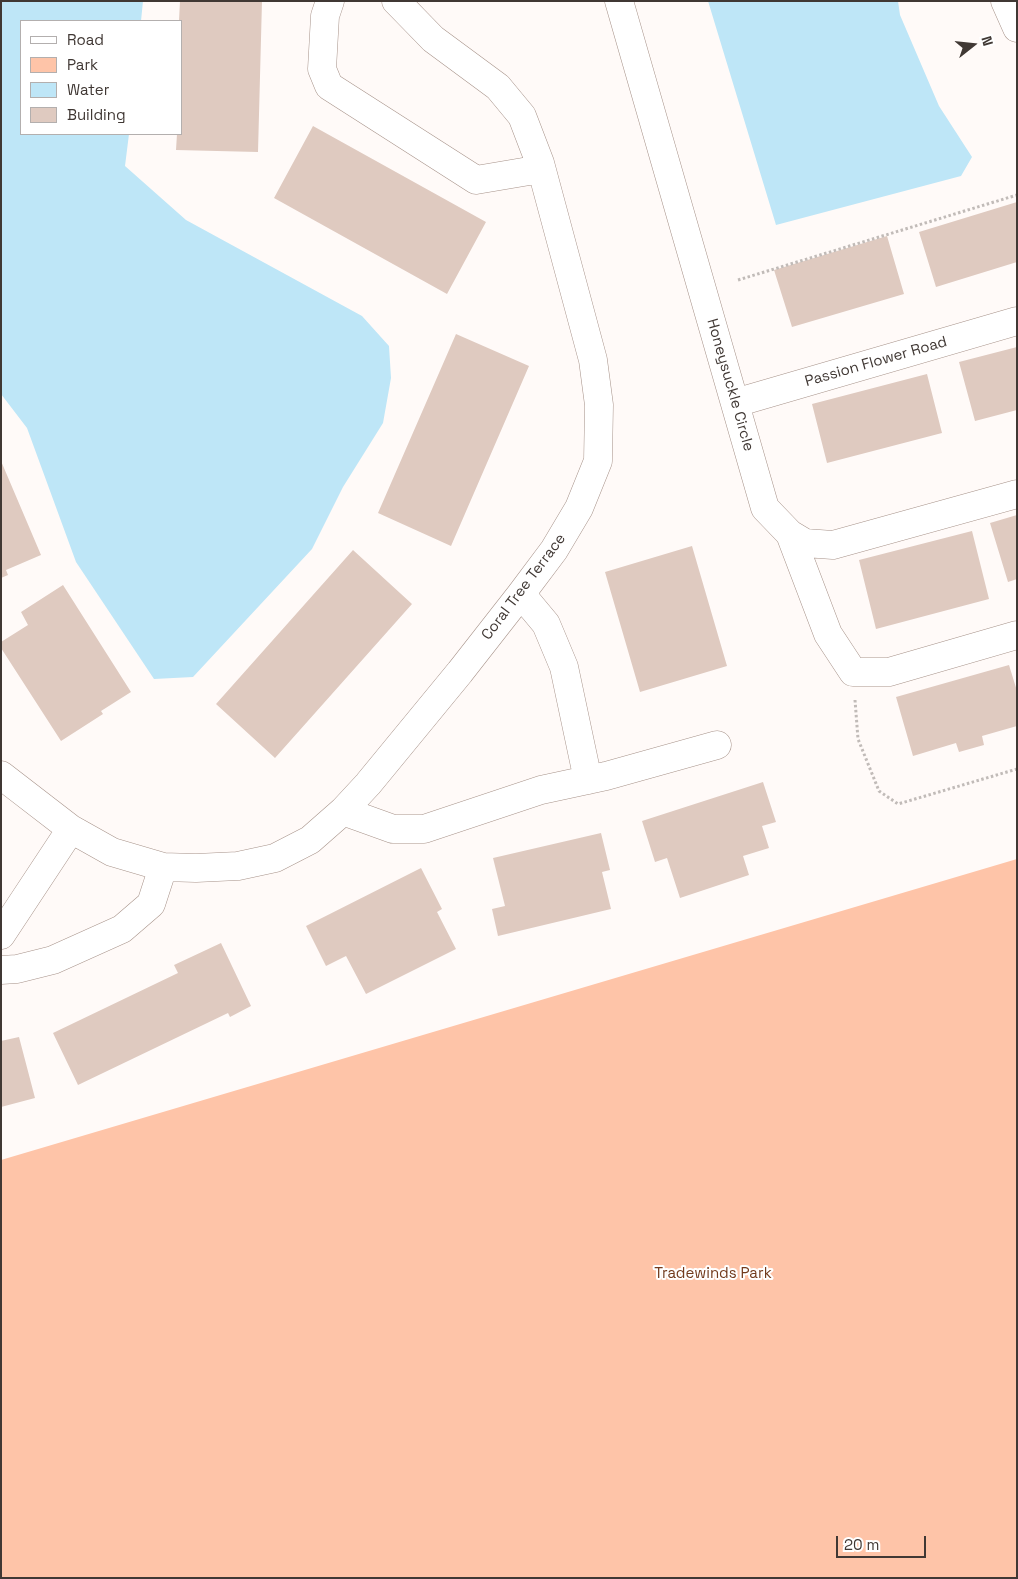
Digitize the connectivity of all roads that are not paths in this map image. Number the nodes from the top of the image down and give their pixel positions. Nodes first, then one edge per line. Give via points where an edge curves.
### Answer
1 (330, 1) edge
2 (396, 1) edge
3 (619, 1) edge
4 (1005, 1) edge
5 (1017, 28) edge
6 (541, 169) junction
7 (1017, 321) edge
8 (735, 403) junction
9 (1017, 494) edge
10 (790, 534) junction
11 (520, 594) junction
12 (1017, 635) edge
13 (717, 745) dead end
14 (1, 775) edge
15 (588, 780) junction
16 (343, 811) junction
17 (71, 829) junction
18 (163, 867) junction
19 (1, 935) edge
20 (1, 970) edge

1 - 6 street via 325,16 322,70 329,86 476,180
2 - 6 street, Coral Tree Terrace via 432,39 498,87 522,116
3 - 8 street, Honeysuckle Circle
4 - 5 street
6 - 11 street, Coral Tree Terrace via 594,360 599,405 598,461 579,508 554,550
7 - 8 street, Passion Flower Road
8 - 10 street, Honeysuckle Circle via 765,508
9 - 10 street, Honeysuckle Circle via 833,545 805,544
10 - 12 street via 828,634 853,672 889,672
11 - 15 street via 546,624 564,667
11 - 16 street, Coral Tree Terrace via 460,672
13 - 15 street
14 - 17 street, Coral Tree Terrace
15 - 16 street via 541,790 424,829 393,829
16 - 18 street, Coral Tree Terrace via 310,840 275,858 238,866
17 - 18 street, Coral Tree Terrace via 112,852
17 - 19 street
18 - 20 street via 151,904 122,929 53,960

